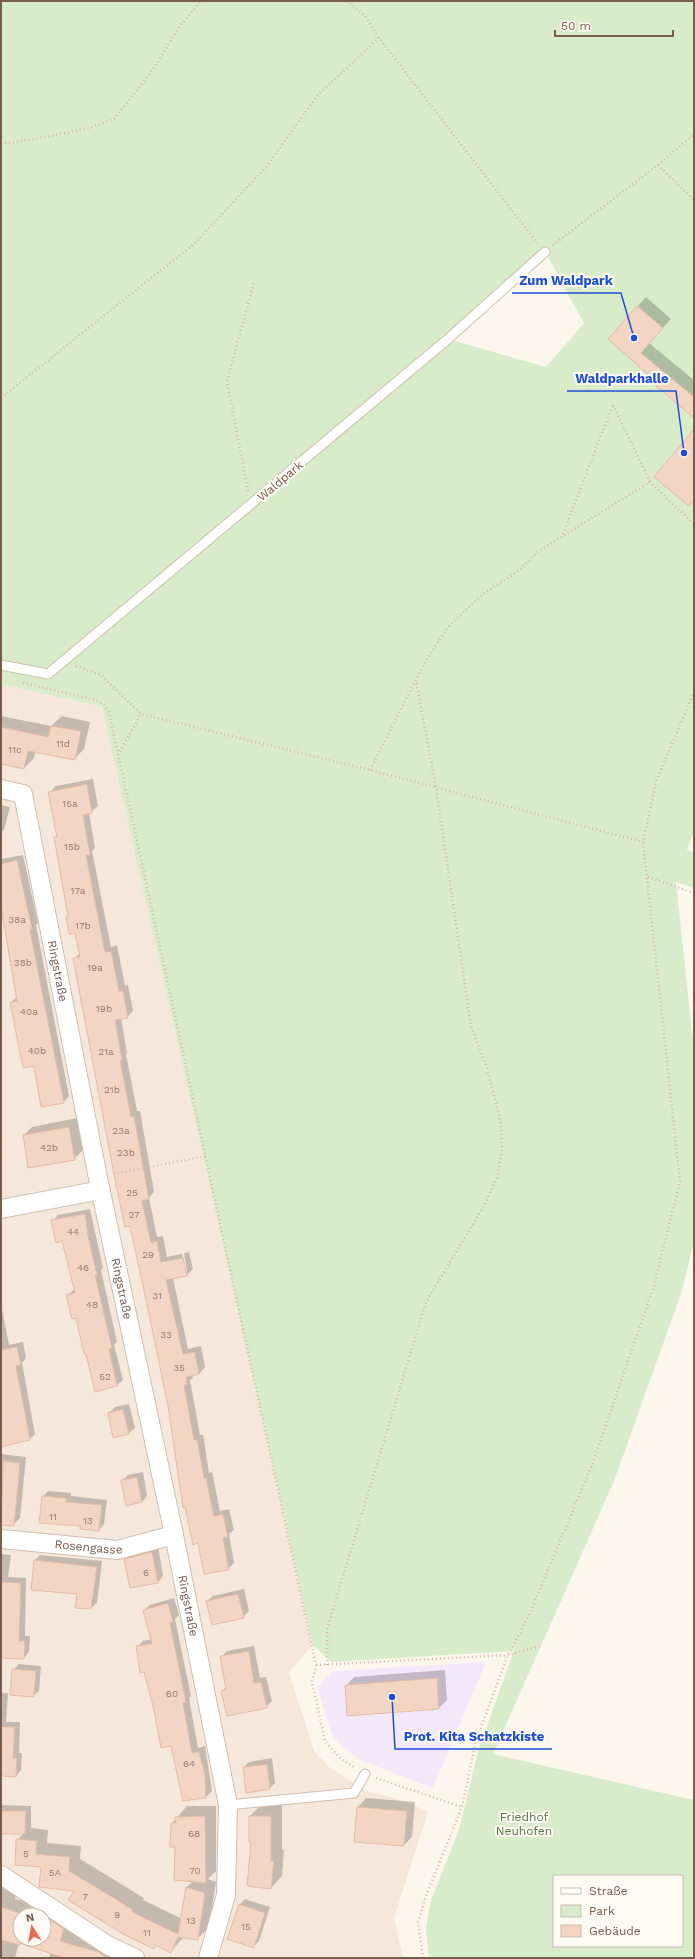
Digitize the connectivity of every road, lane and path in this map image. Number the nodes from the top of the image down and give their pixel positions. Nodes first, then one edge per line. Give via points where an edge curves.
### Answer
1 (201, 1) edge
2 (347, 1) edge
3 (378, 38) junction
4 (694, 134) edge
5 (1, 144) edge
6 (658, 165) junction
7 (694, 200) edge
8 (545, 252) junction
9 (254, 282) dead end
10 (1, 398) edge
11 (650, 482) junction
12 (251, 506) junction
13 (694, 524) edge
14 (563, 535) junction
15 (62, 662) junction
16 (1, 665) edge
17 (416, 680) junction
18 (16, 682) dead end
19 (694, 692) edge
20 (141, 714) junction
21 (118, 756) junction
22 (370, 770) junction
23 (436, 788) junction
24 (1, 789) edge
25 (643, 842) junction
26 (648, 877) junction
27 (694, 892) edge
28 (206, 1156) junction
29 (99, 1184) junction
30 (1, 1209) edge
31 (174, 1535) junction
32 (1, 1539) edge
33 (541, 1646) dead end
34 (508, 1655) junction
35 (327, 1664) junction
36 (316, 1665) junction
37 (365, 1774) junction
38 (228, 1805) junction
39 (462, 1807) junction
40 (1, 1875) edge
41 (135, 1958) edge
42 (208, 1958) edge
43 (423, 1958) edge

1 - 5 path via 180,26 152,71 114,119 82,129
2 - 3 path via 365,16
3 - 8 path
3 - 10 path via 318,95 266,167 194,243
4 - 6 path
6 - 7 path
6 - 8 path
8 - 12 lane, Waldpark via 442,344
9 - 12 path via 227,381
11 - 13 path
11 - 14 path
11 - 14 path via 613,405
12 - 15 lane, Waldpark
14 - 17 path via 539,550 517,572 483,594 448,627
15 - 16 lane, Waldpark via 48,674
15 - 20 path via 101,675
17 - 22 path
17 - 23 path
18 - 21 path via 96,700 103,704 109,712
19 - 25 path via 656,782
20 - 21 path
20 - 22 path
21 - 28 path
22 - 23 path
23 - 25 path
23 - 35 path via 471,1026 487,1068 501,1124 502,1150 497,1178 485,1204 426,1302 327,1629
24 - 29 street, Ringstraße via 23,794
25 - 26 path
26 - 27 path
26 - 34 path via 680,1181 654,1286 592,1465 529,1614
28 - 29 path
28 - 36 path
29 - 30 street
29 - 31 street, Ringstraße
31 - 32 street, Rosengasse via 117,1550
31 - 38 street, Ringstraße
33 - 34 path
34 - 35 path
34 - 39 path via 476,1740
35 - 36 path
36 - 37 path via 312,1682 325,1741 342,1760
37 - 38 lane via 354,1793
37 - 39 path
38 - 42 street, Ringstraße via 226,1894
39 - 43 path via 418,1922
40 - 41 street via 109,1946

